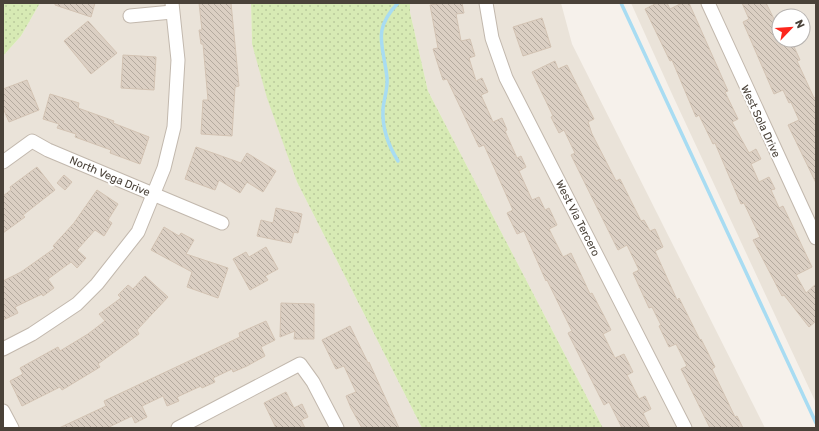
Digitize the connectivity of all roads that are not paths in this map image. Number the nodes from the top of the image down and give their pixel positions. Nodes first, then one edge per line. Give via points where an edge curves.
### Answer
1 (486, 3) edge
2 (708, 3) edge
3 (172, 8) edge
4 (130, 16) dead end
5 (3, 162) edge
6 (153, 195) junction
7 (222, 223) dead end
8 (816, 238) edge
9 (3, 349) edge
10 (3, 411) edge
11 (12, 428) edge
12 (178, 428) edge
13 (337, 428) edge
14 (685, 428) edge

1 - 14 street, West Via Tercero via 492,38 506,78
2 - 8 street, West Sola Drive
3 - 4 street
3 - 6 street via 178,60 174,127 164,168
5 - 6 street, North Vega Drive via 32,141
6 - 7 street, North Vega Drive
6 - 9 street via 138,232 77,304 32,334
10 - 11 street
12 - 13 street via 300,364 313,382

